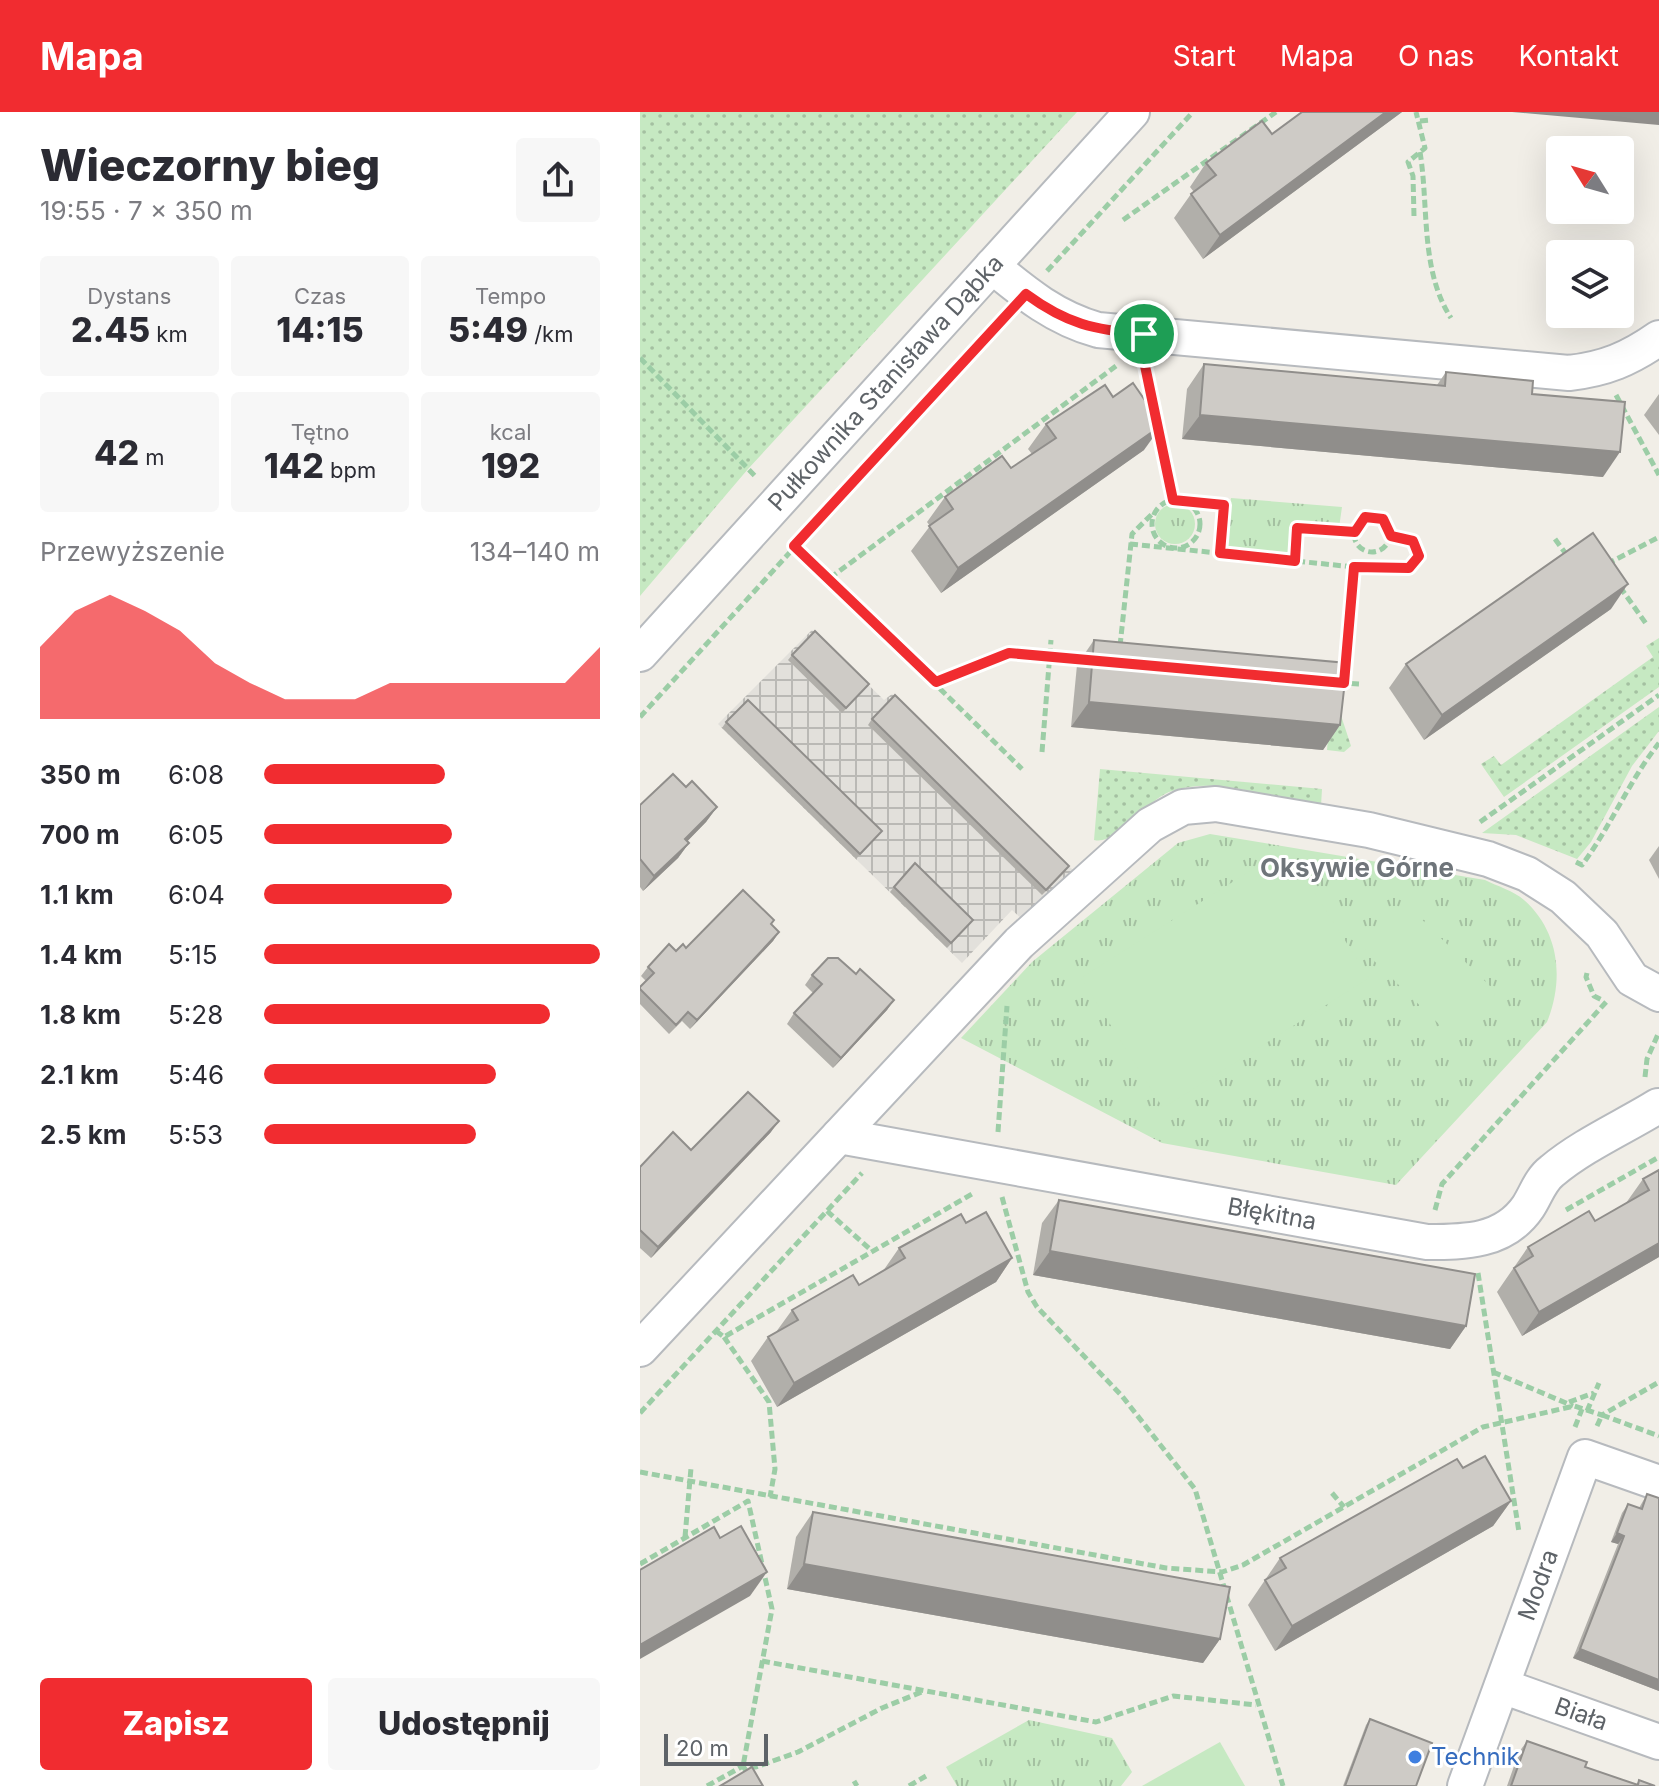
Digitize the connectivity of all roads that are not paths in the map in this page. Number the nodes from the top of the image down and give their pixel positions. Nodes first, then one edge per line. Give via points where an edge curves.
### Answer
1 (1132, 112) edge
2 (992, 266) junction
3 (1659, 338) edge
4 (640, 654) edge
5 (1659, 994) edge
6 (1658, 1106) edge
7 (839, 1136) junction
8 (640, 1349) edge
9 (1659, 1483) edge
10 (1502, 1686) junction
11 (1659, 1742) edge
12 (1465, 1786) edge

1 - 2 street, Pułkownika Stanisława Dąbka
2 - 3 street via 1071,323 1144,348 1569,373 1604,369
2 - 4 street, Pułkownika Stanisława Dąbka
5 - 7 street via 1632,979 1602,934 1563,897 1527,874 1369,830 1216,804 1183,807 1150,825 1019,943
6 - 7 street, Błękitna via 1551,1171 1505,1230 1473,1241 1427,1242 992,1181
7 - 8 street
9 - 10 street, Modra via 1585,1457
10 - 11 street, Biała
10 - 12 street, Modra

